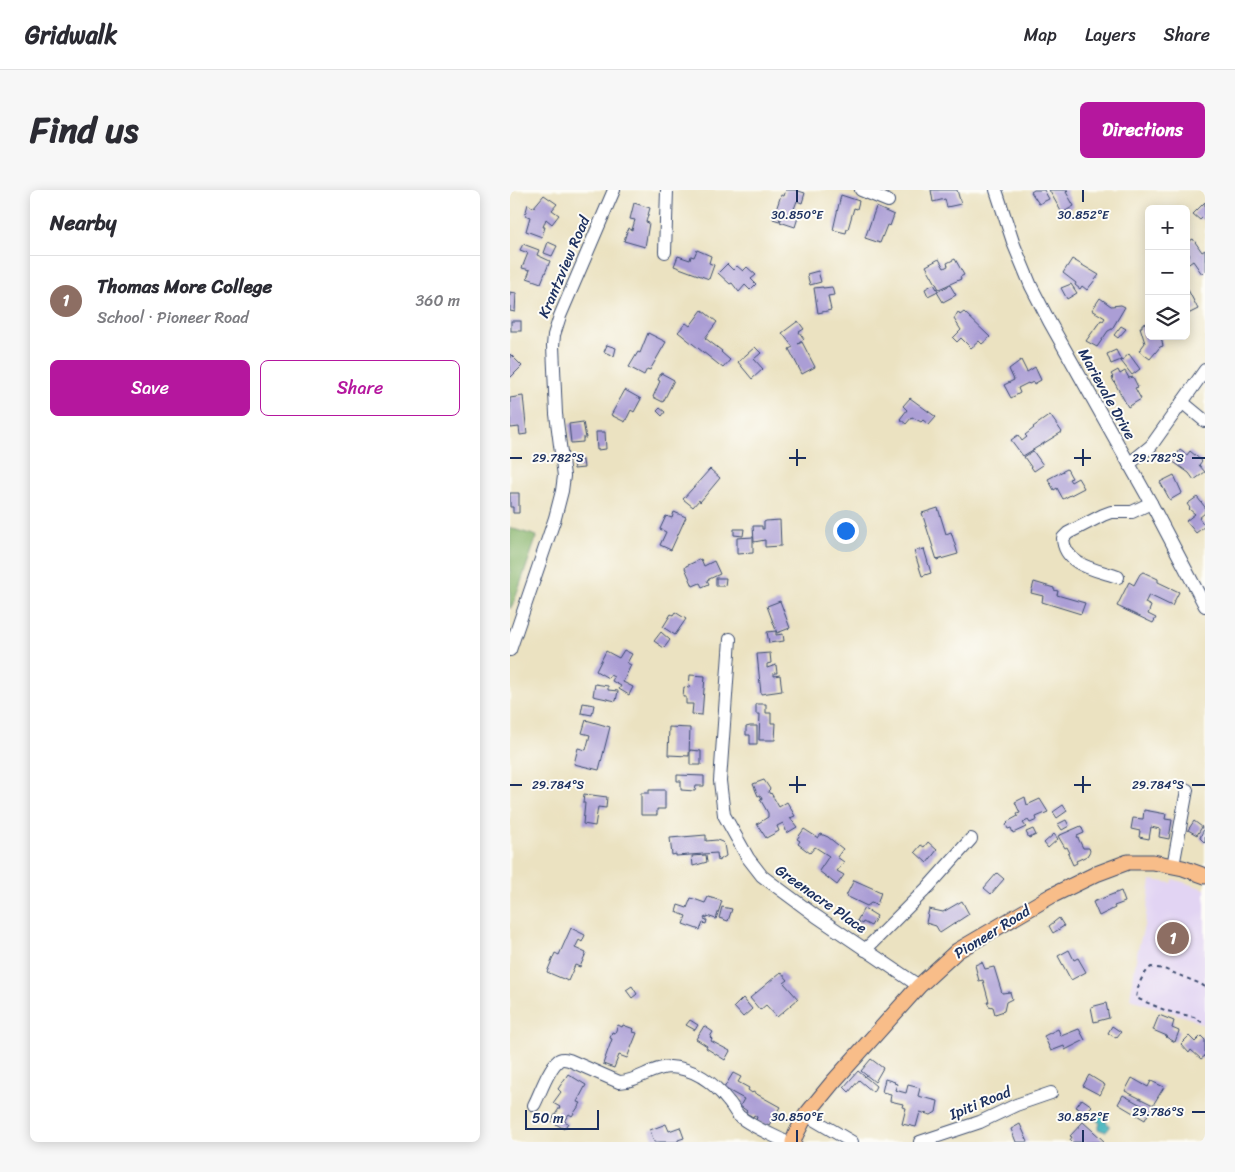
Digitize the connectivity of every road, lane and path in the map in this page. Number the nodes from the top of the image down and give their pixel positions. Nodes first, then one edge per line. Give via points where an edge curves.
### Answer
1 (614, 190) edge
2 (667, 190) edge
3 (861, 190) edge
4 (996, 190) edge
5 (888, 201) dead end
6 (665, 252) dead end
7 (1205, 370) edge
8 (1182, 402) junction
9 (1205, 421) edge
10 (1148, 449) junction
11 (1128, 464) junction
12 (1138, 481) junction
13 (1151, 503) junction
14 (1118, 577) dead end
15 (1205, 606) edge
16 (730, 639) dead end
17 (510, 650) edge
18 (1187, 790) dead end
19 (971, 839) dead end
20 (1173, 866) junction
21 (1205, 876) edge
22 (866, 950) junction
23 (919, 986) junction
24 (1205, 987) edge
25 (1205, 1024) edge
26 (1050, 1093) dead end
27 (534, 1105) dead end
28 (806, 1115) junction
29 (786, 1142) edge
30 (793, 1142) edge
31 (852, 1142) edge
32 (920, 1142) edge

1 - 17 street, Krantzview Road via 554,335 556,414 564,476 562,491
2 - 6 street
3 - 5 street
4 - 11 street, Marievale Drive via 1031,286
7 - 8 street
8 - 9 street
8 - 10 street
10 - 11 street
10 - 12 street
11 - 12 street, Marievale Drive
12 - 13 street, Marievale Drive
13 - 14 street via 1132,512 1103,515 1063,538 1066,551 1083,566
13 - 15 street, Marievale Drive
16 - 22 street, Greenacre Place via 720,781 724,815 762,876
18 - 20 street
19 - 22 street
20 - 21 main road, Pioneer Road
20 - 23 main road, Pioneer Road via 1128,862 1096,874 1051,896 957,952
22 - 23 street, Greenacre Place
23 - 28 main road, Pioneer Road
24 - 25 path via 1164,969 1151,967 1142,975 1136,998 1194,1017
26 - 32 street, Ipiti Road
27 - 29 street via 556,1062 561,1059 619,1082 657,1069 681,1068 706,1080 744,1120
28 - 30 main road, Pioneer Road
28 - 31 street

